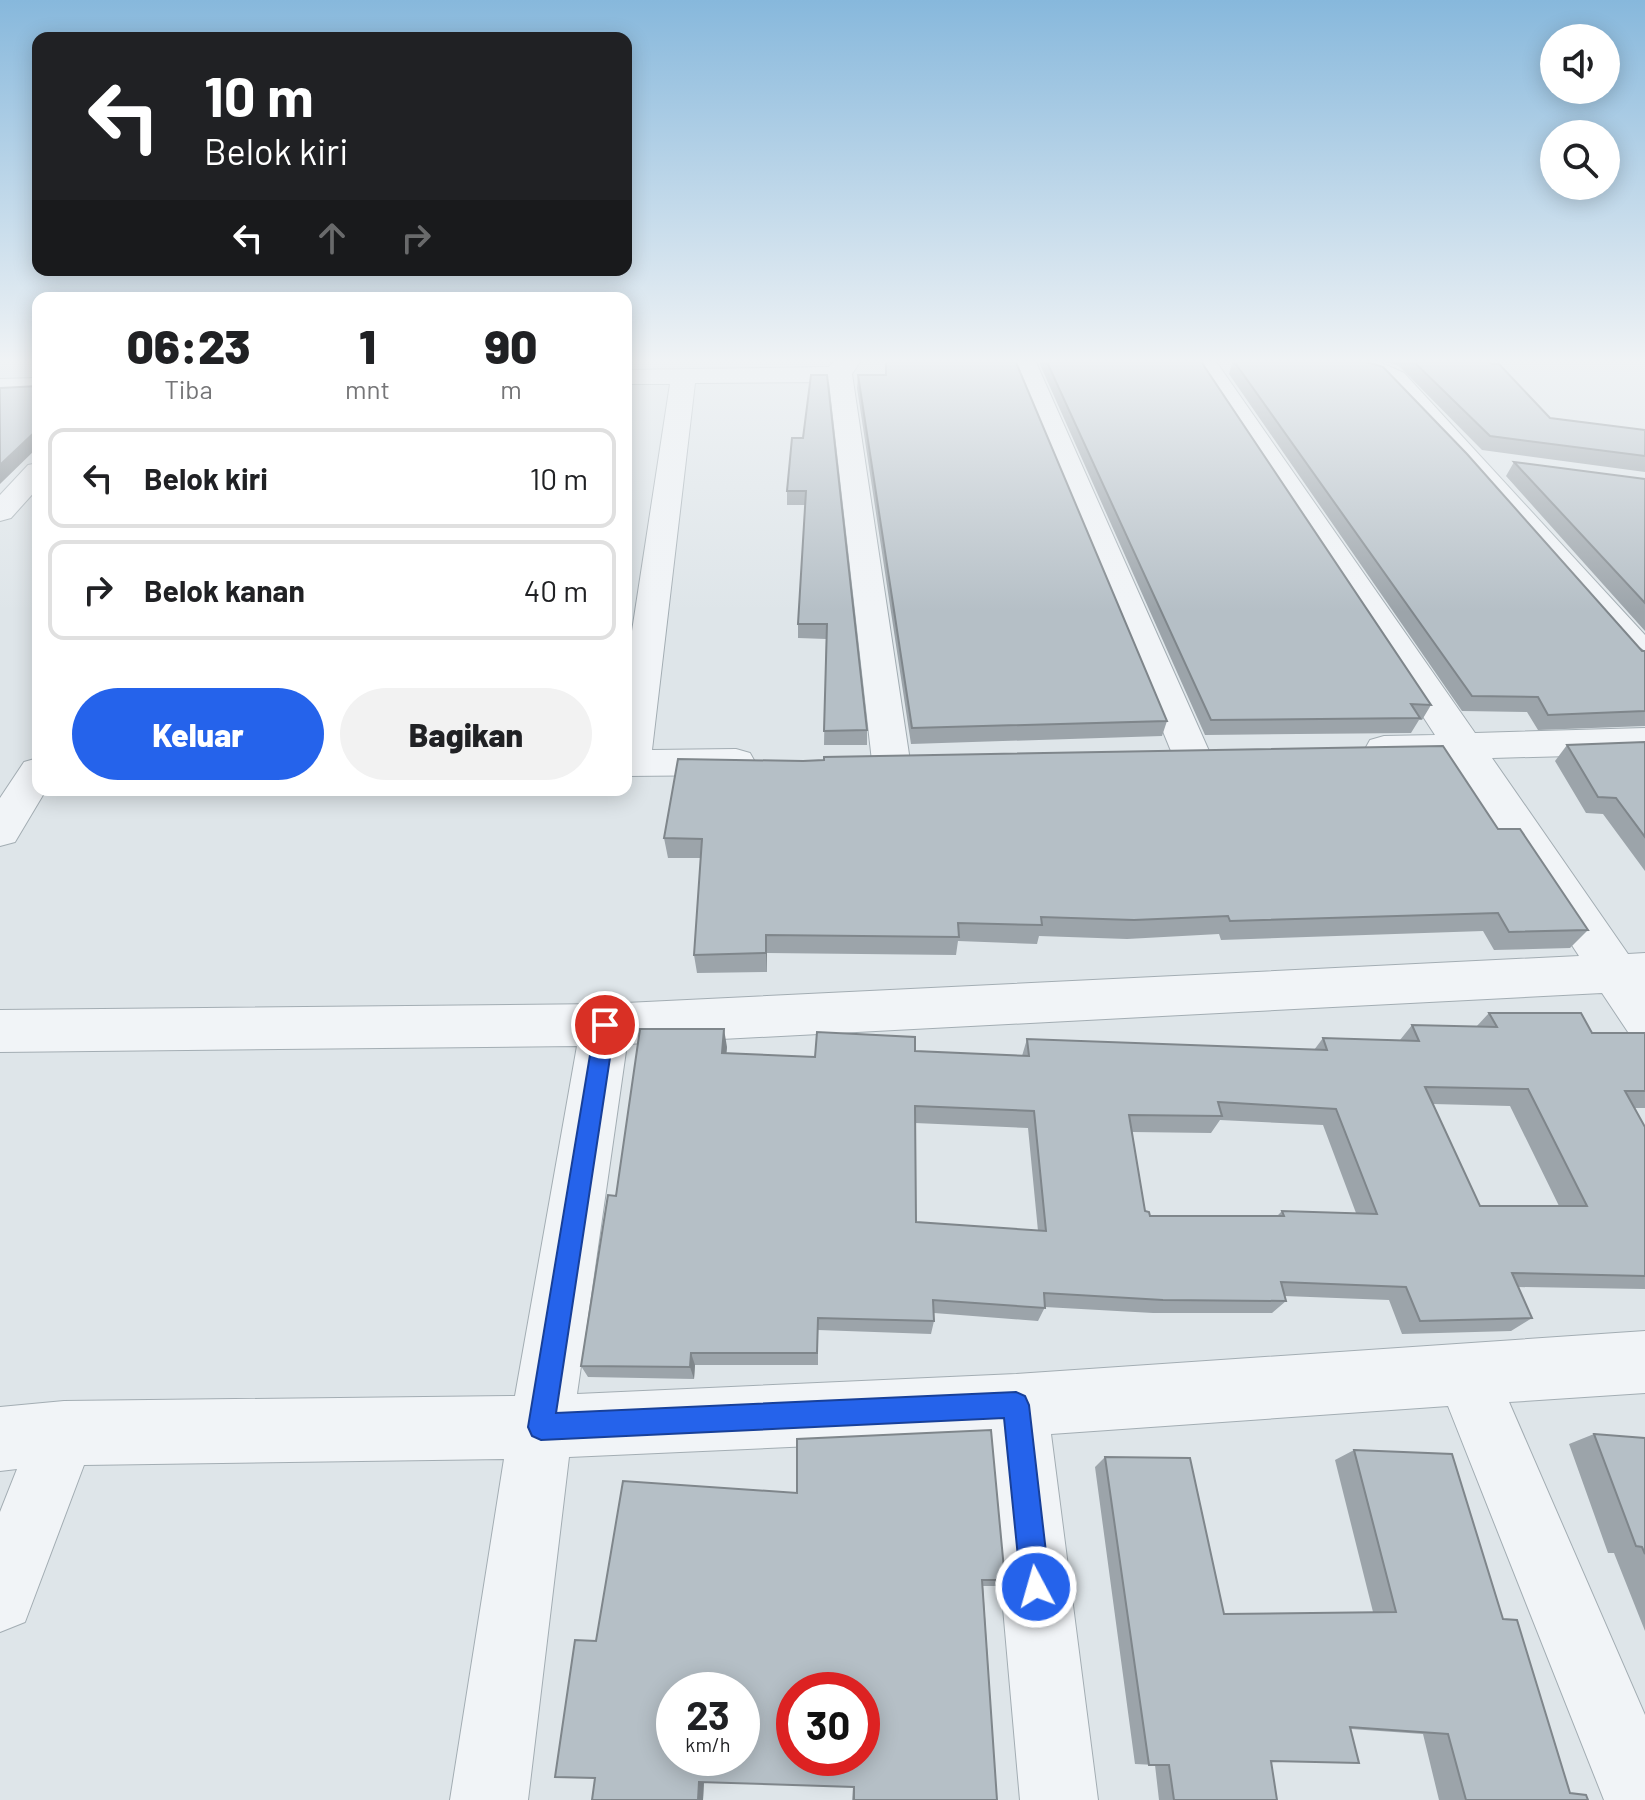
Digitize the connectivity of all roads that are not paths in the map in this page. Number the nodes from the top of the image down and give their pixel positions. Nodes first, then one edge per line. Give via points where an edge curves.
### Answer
1 (674, 444) edge
2 (853, 444) edge
3 (1059, 444) edge
4 (1259, 444) edge
5 (1457, 444) edge
6 (1472, 460) junction
7 (1520, 466) edge
8 (32, 477) edge
9 (0, 512) edge
10 (1645, 656) edge
11 (1645, 741) edge
12 (632, 742) edge
13 (1462, 749) junction
14 (1341, 750) edge
15 (1189, 751) edge
16 (891, 761) edge
17 (769, 762) edge
18 (632, 763) edge
19 (27, 778) edge
20 (0, 831) edge
21 (1630, 973) edge
22 (1645, 1018) edge
23 (605, 1025) junction
24 (0, 1031) edge
25 (1645, 1362) edge
26 (1466, 1374) junction
27 (1016, 1405) junction
28 (541, 1427) junction
29 (64, 1433) junction
30 (0, 1439) edge
31 (0, 1597) edge
32 (489, 1800) edge
33 (1059, 1800) edge
34 (1643, 1800) edge

1 - 12 street
2 - 16 street
3 - 15 street
4 - 13 street
5 - 6 street
6 - 7 street
6 - 10 street
8 - 9 street
11 - 13 street
13 - 14 street
13 - 21 street
17 - 18 street
19 - 20 street
21 - 22 street
21 - 23 street
23 - 24 street
23 - 28 street
25 - 26 street
26 - 27 street
26 - 34 street
27 - 28 street
27 - 33 street
28 - 29 street
28 - 32 street
29 - 30 street
29 - 31 street

